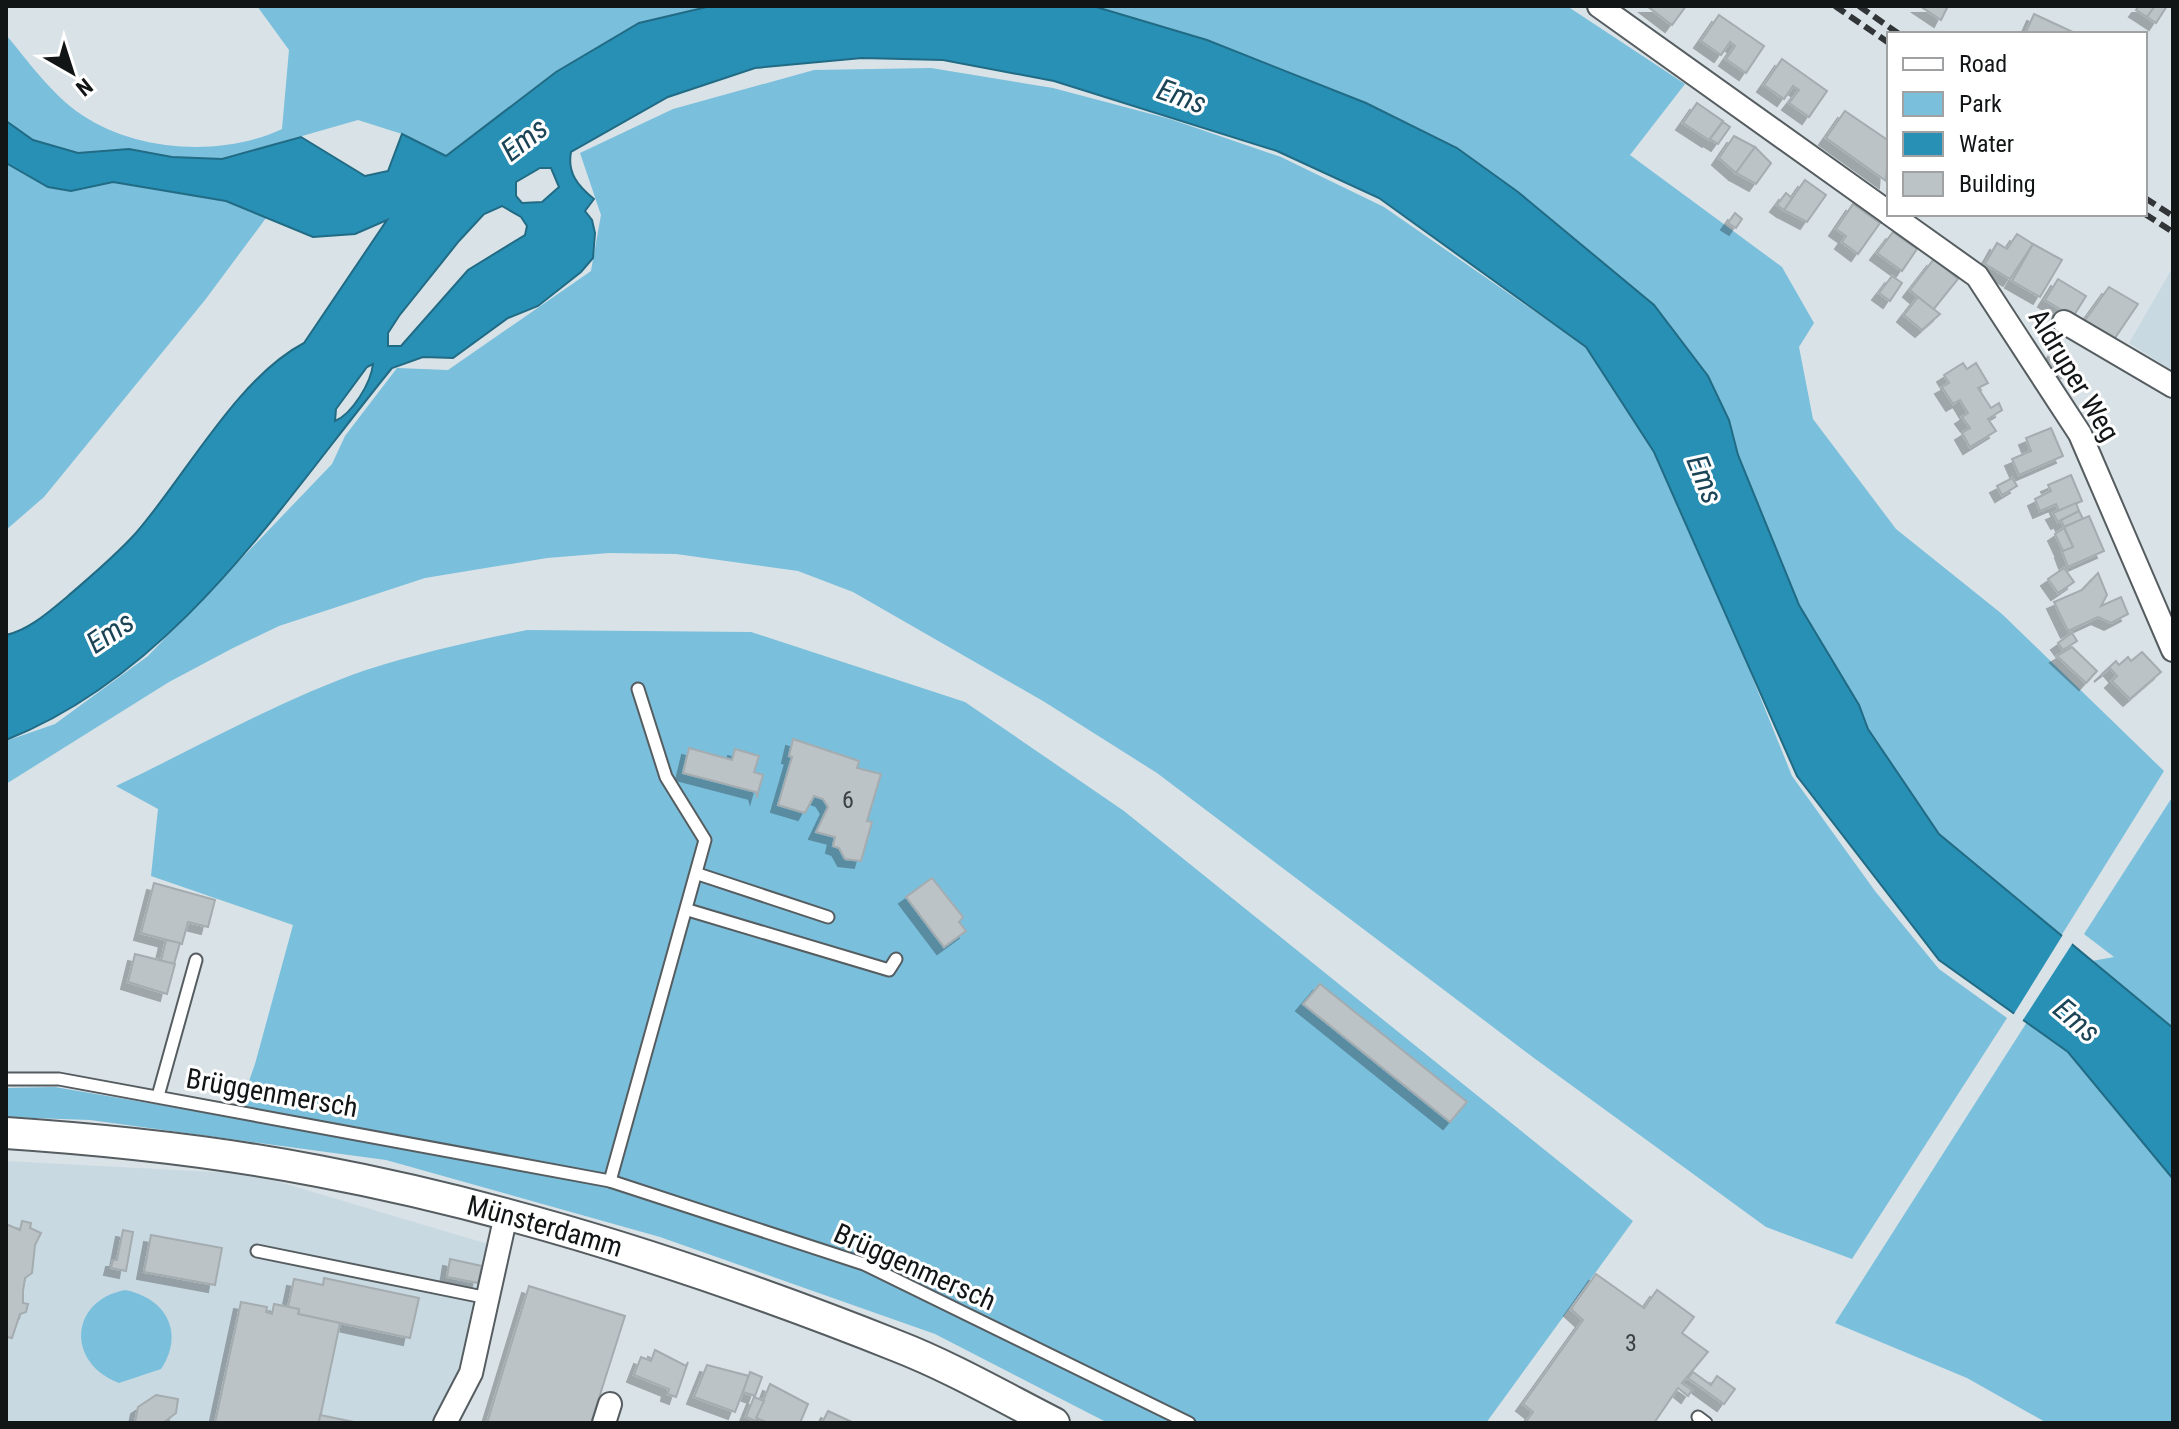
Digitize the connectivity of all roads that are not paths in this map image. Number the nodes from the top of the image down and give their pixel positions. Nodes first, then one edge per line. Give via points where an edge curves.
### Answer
1 (1599, 6) edge
2 (1887, 212) edge
3 (1893, 216) edge
4 (2064, 322) dead end
5 (2173, 386) edge
6 (2173, 650) edge
7 (638, 689) dead end
8 (698, 874) junction
9 (688, 910) junction
10 (828, 917) dead end
11 (896, 959) dead end
12 (196, 960) dead end
13 (6, 1079) edge
14 (158, 1096) junction
15 (6, 1133) edge
16 (610, 1181) junction
17 (506, 1215) junction
18 (257, 1251) dead end
19 (488, 1298) junction
20 (445, 1423) edge
21 (1054, 1423) edge
22 (1189, 1423) edge

1 - 2 street, Aldruper Weg
3 - 6 street, Aldruper Weg via 1977,276 2080,434
4 - 5 street
7 - 8 lane via 666,777 705,840
8 - 9 lane
8 - 10 lane
9 - 11 lane via 878,968 889,970
9 - 16 lane
12 - 14 lane, Brüggenmersch
13 - 14 lane via 59,1079
14 - 16 lane, Brüggenmersch
15 - 17 main road, Münsterdamm via 250,1159
16 - 22 lane, Brüggenmersch via 864,1264
17 - 19 street
17 - 21 main road, Münsterdamm via 657,1259 899,1346
18 - 19 lane
19 - 20 street via 471,1373

